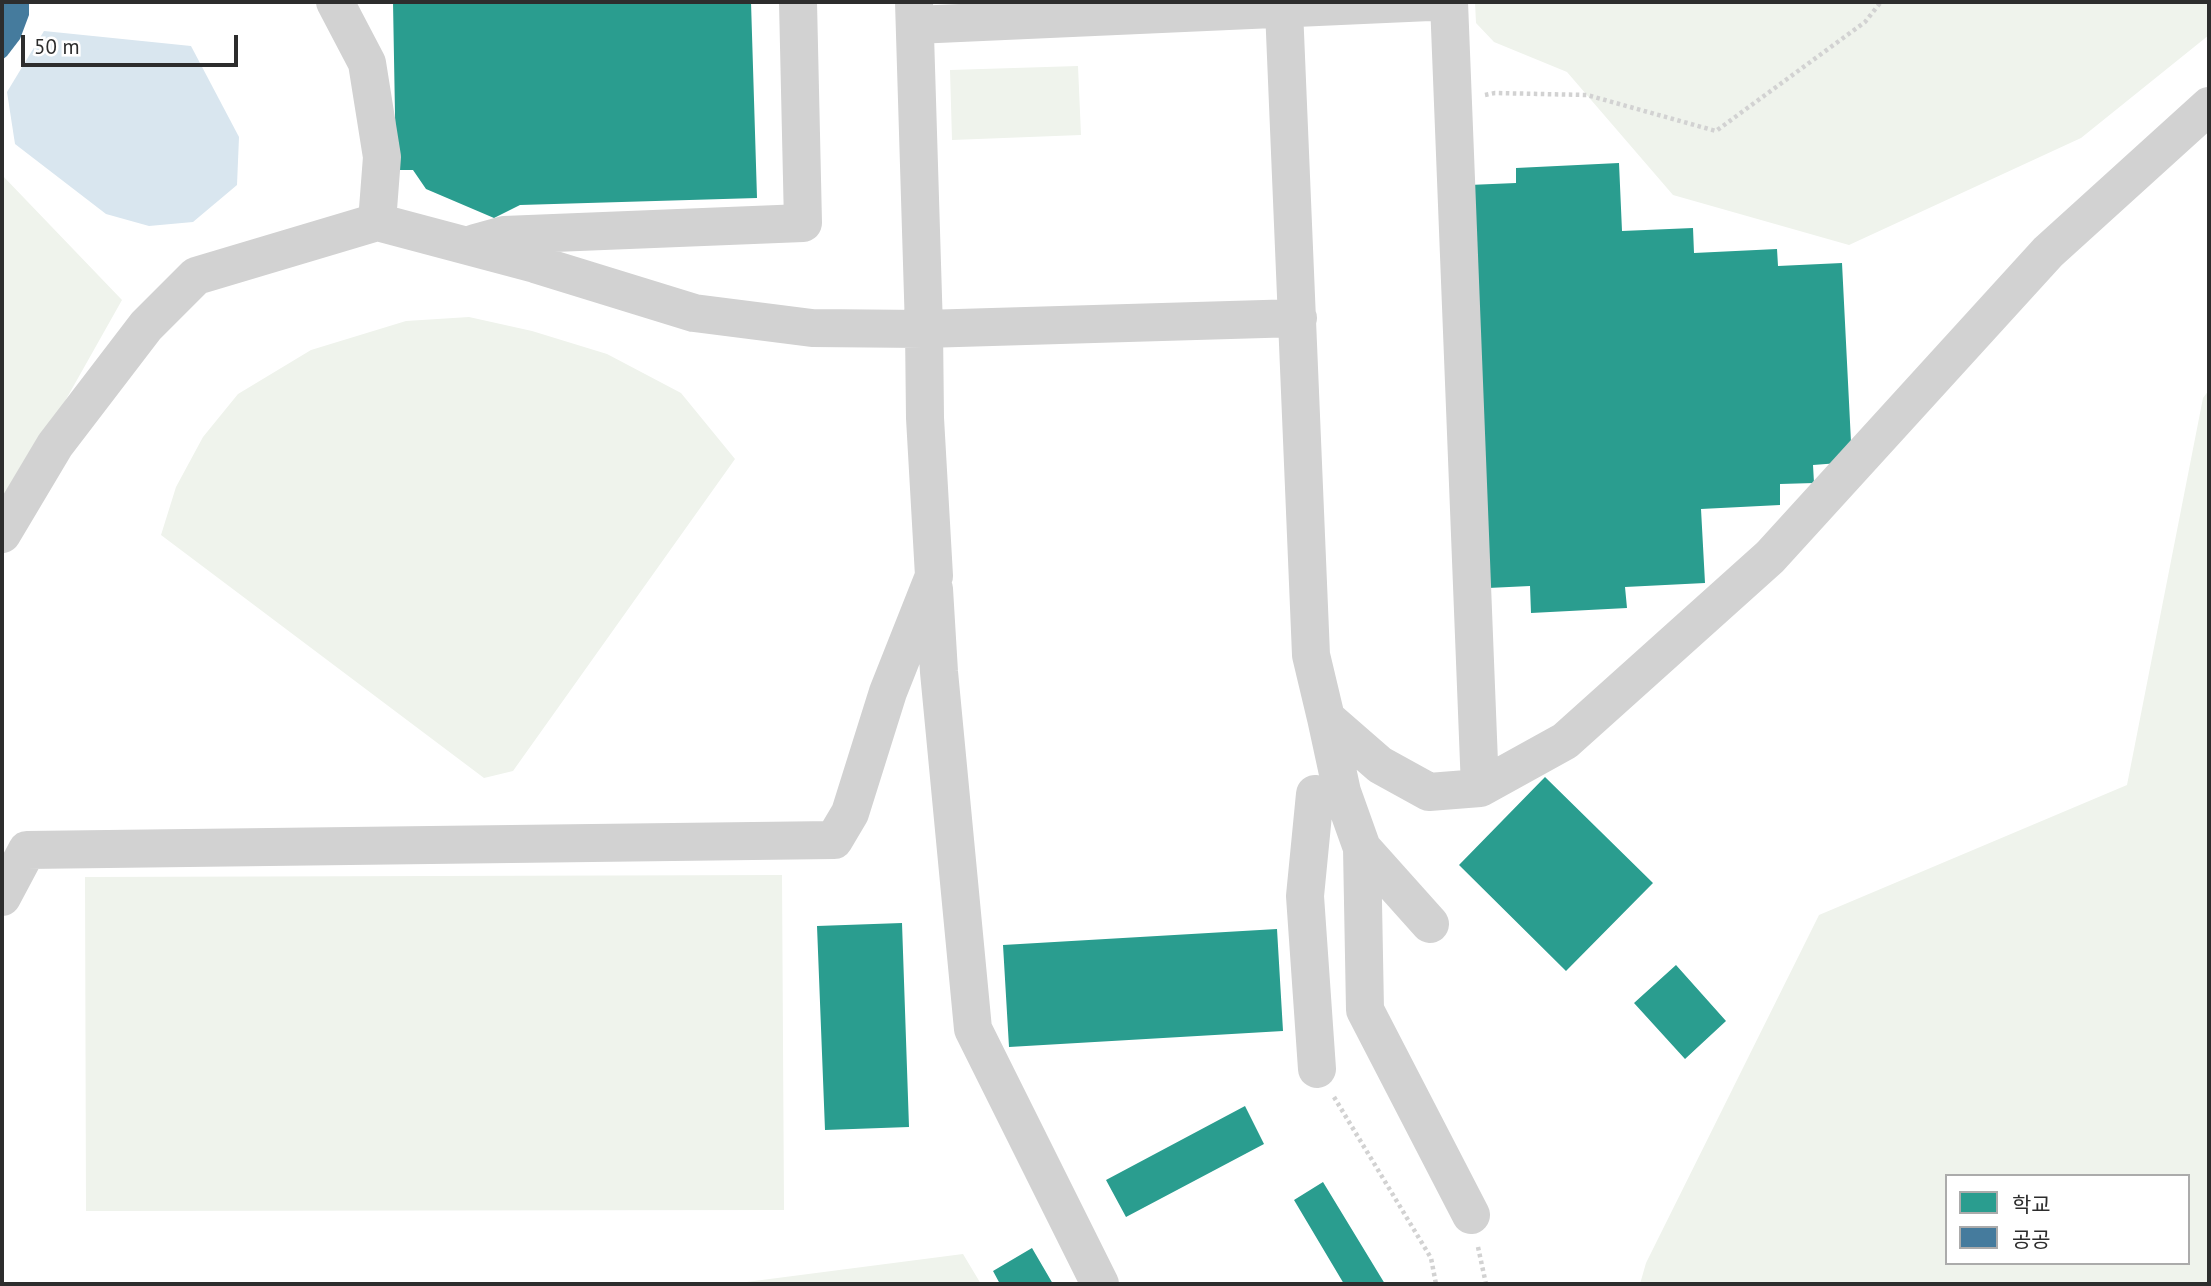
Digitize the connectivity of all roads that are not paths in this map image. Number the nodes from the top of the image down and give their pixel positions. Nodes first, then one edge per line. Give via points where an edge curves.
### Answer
1 (335, 2) edge
2 (798, 2) edge
3 (1430, 2) edge
4 (1449, 2) edge
5 (1284, 9) junction
6 (914, 14) edge
7 (2209, 106) edge
8 (377, 222) junction
9 (467, 245) junction
10 (1298, 318) junction
11 (924, 329) junction
12 (2, 534) edge
13 (934, 576) junction
14 (1326, 719) junction
15 (1480, 788) junction
16 (1315, 794) dead end
17 (1362, 848) junction
18 (2, 897) edge
19 (1430, 924) dead end
20 (1317, 1069) road end
21 (1471, 1215) dead end
22 (1100, 1284) edge

1 - 8 street via 367,63 382,157
2 - 9 street via 803,223 504,235
3 - 5 street
4 - 15 street
5 - 6 street
5 - 10 street
6 - 11 street
7 - 15 street via 2048,252 1770,557 1565,741
8 - 9 street
8 - 12 street via 196,276 146,326 55,445
9 - 11 street via 694,313 812,328
10 - 11 street
10 - 14 street via 1311,655
11 - 13 street
13 - 18 street via 888,692 850,813 834,840 27,850
13 - 22 street via 973,1029
14 - 15 street via 1380,765 1429,792
14 - 17 street via 1342,792
16 - 20 street via 1305,896
17 - 19 street
17 - 21 street via 1365,1010

